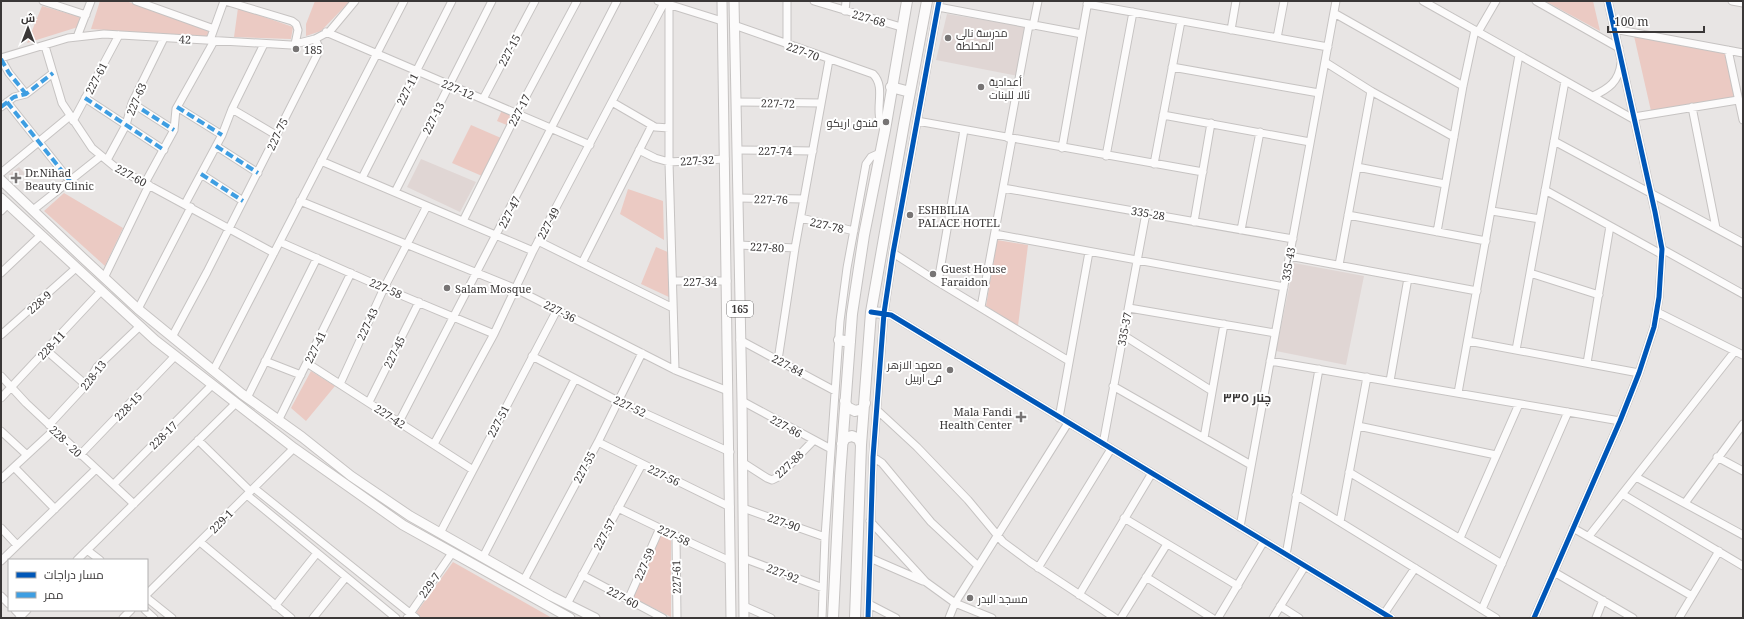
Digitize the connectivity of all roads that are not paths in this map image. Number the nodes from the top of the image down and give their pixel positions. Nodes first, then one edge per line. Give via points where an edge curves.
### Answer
1 (43, 1) edge
2 (91, 1) edge
3 (136, 1) edge
4 (224, 1) edge
5 (355, 1) edge
6 (404, 1) edge
7 (452, 1) edge
8 (492, 1) edge
9 (535, 1) edge
10 (577, 1) edge
11 (617, 1) edge
12 (722, 1) edge
13 (734, 1) edge
14 (787, 1) edge
15 (814, 1) edge
16 (846, 1) edge
17 (906, 1) edge
18 (927, 1) edge
19 (1038, 1) edge
20 (1236, 1) edge
21 (1284, 1) edge
22 (1336, 1) edge
23 (1424, 1) edge
24 (1496, 1) edge
25 (1536, 1) edge
26 (1608, 1) edge
27 (1732, 1) edge
28 (1087, 2) edge
29 (664, 3) edge
30 (1743, 3) edge
31 (939, 4) edge
32 (845, 11) junction
33 (1133, 12) junction
34 (1334, 13) junction
35 (86, 15) junction
36 (722, 21) junction
37 (1181, 21) junction
38 (734, 25) junction
39 (1031, 26) junction
40 (901, 27) junction
41 (214, 29) junction
42 (1614, 29) junction
43 (1230, 30) junction
44 (1477, 31) junction
45 (326, 32) junction
46 (1082, 34) junction
47 (119, 35) junction
48 (77, 37) junction
49 (164, 38) junction
50 (315, 38) junction
51 (1278, 38) junction
52 (212, 41) junction
53 (264, 44) junction
54 (295, 44) junction
55 (787, 45) junction
56 (45, 46) junction
57 (1328, 47) junction
58 (1619, 48) junction
59 (1728, 50) junction
60 (1743, 53) edge
61 (376, 55) junction
62 (1519, 55) junction
63 (1621, 57) junction
64 (1, 59) edge
65 (829, 60) junction
66 (1325, 62) junction
67 (1172, 67) junction
68 (416, 71) junction
69 (53, 73) junction
70 (1565, 81) junction
71 (450, 85) junction
72 (1463, 86) junction
73 (891, 87) junction
74 (1371, 91) junction
75 (910, 92) junction
76 (26, 94) junction
77 (1319, 94) junction
78 (1593, 96) junction
79 (85, 98) junction
80 (483, 99) junction
81 (1738, 100) junction
82 (7, 102) junction
83 (612, 102) junction
84 (736, 102) junction
85 (821, 103) junction
86 (132, 104) junction
87 (1, 107) edge
88 (177, 107) junction
89 (1692, 107) junction
90 (232, 109) junction
91 (517, 113) junction
92 (1163, 115) junction
93 (71, 119) junction
94 (1635, 119) junction
95 (1743, 120) edge
96 (917, 121) junction
97 (1211, 124) junction
98 (126, 125) junction
99 (652, 125) junction
100 (736, 125) junction
101 (724, 126) junction
102 (552, 127) junction
103 (669, 128) junction
104 (174, 130) junction
105 (885, 130) junction
106 (964, 130) junction
107 (1260, 132) junction
108 (222, 135) junction
109 (276, 135) junction
110 (1454, 137) junction
111 (1010, 139) junction
112 (1554, 141) junction
113 (38, 142) junction
114 (1310, 142) junction
115 (590, 144) junction
116 (216, 146) junction
117 (1062, 148) junction
118 (164, 150) junction
119 (639, 150) junction
120 (737, 150) junction
121 (813, 151) junction
122 (880, 153) junction
123 (1106, 156) junction
124 (104, 158) junction
125 (725, 159) junction
126 (321, 161) junction
127 (669, 162) junction
128 (1154, 164) junction
129 (1357, 167) junction
130 (1203, 172) junction
131 (1, 173) edge
132 (258, 173) junction
133 (201, 174) junction
134 (362, 178) junction
135 (1, 180) edge
136 (70, 180) junction
137 (147, 184) junction
138 (1445, 184) junction
139 (1003, 188) junction
140 (1545, 190) junction
141 (395, 192) junction
142 (1651, 193) junction
143 (738, 198) junction
144 (804, 199) junction
145 (243, 201) junction
146 (300, 201) junction
147 (3, 204) edge
148 (188, 206) junction
149 (427, 206) junction
150 (33, 210) junction
151 (1492, 210) junction
152 (1146, 213) junction
153 (1348, 215) junction
154 (800, 218) junction
155 (1540, 219) junction
156 (463, 221) junction
157 (1194, 222) junction
158 (1610, 226) junction
159 (228, 228) junction
160 (1716, 228) junction
161 (1241, 230) junction
162 (854, 231) junction
163 (1437, 232) junction
164 (995, 234) junction
165 (41, 235) junction
166 (497, 235) junction
167 (1292, 239) junction
168 (538, 241) junction
169 (1486, 241) junction
170 (280, 242) junction
171 (1743, 243) edge
172 (408, 245) junction
173 (739, 245) junction
174 (795, 248) junction
175 (533, 251) junction
176 (1089, 252) junction
177 (1661, 252) junction
178 (274, 253) junction
179 (892, 253) junction
180 (1289, 256) junction
181 (317, 258) junction
182 (1137, 260) junction
183 (582, 263) junction
184 (1339, 265) junction
185 (76, 268) junction
186 (477, 272) junction
187 (1, 273) edge
188 (351, 273) junction
189 (1530, 273) junction
190 (104, 278) junction
191 (1408, 278) junction
192 (673, 281) junction
193 (727, 281) junction
194 (938, 282) junction
195 (1284, 287) junction
196 (384, 288) junction
197 (514, 288) junction
198 (101, 291) junction
199 (1477, 291) junction
200 (1743, 294) edge
201 (1598, 295) junction
202 (419, 302) junction
203 (981, 307) junction
204 (673, 308) junction
205 (1128, 308) junction
206 (138, 309) junction
207 (557, 310) junction
208 (871, 312) junction
209 (1657, 312) junction
210 (884, 313) junction
211 (454, 317) junction
212 (1224, 324) junction
213 (140, 326) junction
214 (1275, 333) junction
215 (494, 334) junction
216 (1, 335) edge
217 (1123, 335) junction
218 (172, 337) junction
219 (740, 340) junction
220 (839, 340) junction
221 (1468, 341) junction
222 (850, 342) junction
223 (46, 350) junction
224 (1516, 350) junction
225 (1735, 351) junction
226 (642, 353) junction
227 (1743, 355) edge
228 (175, 356) junction
229 (532, 356) junction
230 (778, 360) junction
231 (265, 361) junction
232 (1270, 361) junction
233 (1069, 362) junction
234 (307, 363) junction
235 (1587, 363) junction
236 (1320, 369) junction
237 (675, 370) junction
238 (213, 371) junction
239 (1639, 373) junction
240 (301, 375) junction
241 (1, 376) edge
242 (1367, 377) junction
243 (575, 379) junction
244 (1390, 381) junction
245 (340, 384) junction
246 (86, 385) junction
247 (212, 385) junction
248 (1113, 386) junction
249 (11, 388) junction
250 (728, 391) junction
251 (835, 391) junction
252 (1212, 391) junction
253 (1458, 393) junction
254 (1, 398) edge
255 (247, 398) junction
256 (618, 401) junction
257 (742, 401) junction
258 (845, 401) junction
259 (369, 402) junction
260 (236, 403) junction
261 (865, 403) junction
262 (1519, 404) junction
263 (877, 410) junction
264 (1568, 412) junction
265 (1059, 418) junction
266 (278, 421) junction
267 (1620, 421) junction
268 (399, 422) junction
269 (1068, 423) junction
270 (1743, 424) edge
271 (1358, 426) junction
272 (52, 428) junction
273 (1, 431) edge
274 (1204, 438) junction
275 (198, 440) junction
276 (813, 441) junction
277 (598, 442) junction
278 (434, 444) junction
279 (842, 444) junction
280 (1103, 444) junction
281 (861, 445) junction
282 (294, 448) junction
283 (831, 449) junction
284 (1111, 449) junction
285 (730, 452) junction
286 (27, 455) junction
287 (80, 455) junction
288 (1496, 455) junction
289 (874, 456) junction
290 (1717, 457) junction
291 (642, 464) junction
292 (742, 465) junction
293 (1251, 465) junction
294 (14, 467) junction
295 (96, 469) junction
296 (729, 469) junction
297 (473, 470) junction
298 (1743, 471) edge
299 (1349, 472) junction
300 (1152, 473) junction
301 (351, 476) junction
302 (1636, 477) junction
303 (1, 479) edge
304 (343, 483) junction
305 (114, 484) junction
306 (250, 491) junction
307 (1622, 494) junction
308 (1296, 495) junction
309 (1684, 503) junction
310 (134, 504) junction
311 (730, 507) junction
312 (618, 508) junction
313 (743, 508) junction
314 (55, 509) junction
315 (1124, 518) junction
316 (870, 520) junction
317 (1340, 522) junction
318 (1240, 527) junction
319 (1, 528) edge
320 (660, 528) junction
321 (1573, 528) junction
322 (440, 533) junction
323 (998, 535) junction
324 (1743, 535) edge
325 (676, 536) junction
326 (1589, 536) junction
327 (825, 537) junction
328 (1460, 538) junction
329 (200, 542) junction
330 (1264, 542) junction
331 (1167, 544) junction
332 (17, 545) junction
333 (87, 550) junction
334 (1719, 551) junction
335 (317, 553) junction
336 (452, 553) junction
337 (1286, 554) junction
338 (482, 557) junction
339 (743, 558) junction
340 (870, 558) junction
341 (80, 559) edge
342 (99, 559) edge
343 (1, 561) edge
344 (730, 561) junction
345 (1502, 564) junction
346 (978, 566) junction
347 (1305, 566) junction
348 (1743, 566) edge
349 (1038, 568) junction
350 (1415, 568) junction
351 (1554, 572) junction
352 (582, 575) junction
353 (346, 577) junction
354 (1146, 577) junction
355 (524, 580) junction
356 (926, 582) junction
357 (1238, 586) junction
358 (823, 588) junction
359 (148, 593) edge
360 (1079, 595) junction
361 (551, 596) junction
362 (1692, 596) junction
363 (148, 599) edge
364 (628, 600) junction
365 (1603, 600) junction
366 (955, 603) junction
367 (566, 604) junction
368 (869, 604) junction
369 (275, 606) junction
370 (546, 606) junction
371 (744, 606) junction
372 (1280, 606) junction
373 (1482, 609) junction
374 (146, 611) edge
375 (1384, 614) junction
376 (408, 616) edge
377 (154, 618) edge
378 (172, 618) edge
379 (291, 618) edge
380 (313, 618) edge
381 (396, 618) edge
382 (416, 618) edge
383 (570, 618) edge
384 (595, 618) edge
385 (663, 618) edge
386 (677, 618) edge
387 (731, 618) edge
388 (744, 618) edge
389 (771, 618) edge
390 (822, 618) edge
391 (833, 618) edge
392 (854, 618) edge
393 (868, 618) edge
394 (896, 618) edge
395 (949, 618) edge
396 (992, 618) edge
397 (1115, 618) edge
398 (1121, 618) edge
399 (1212, 618) edge
400 (1218, 618) edge
401 (1273, 618) edge
402 (1299, 618) edge
403 (1391, 618) edge
404 (1496, 618) edge
405 (1534, 618) edge
406 (1596, 618) edge
407 (1633, 618) edge
408 (1679, 618) edge

1 - 35 street
2 - 35 street
3 - 41 street
4 - 41 street
4 - 54 street via 292,21 298,30
5 - 45 street, 42 via 330,32
6 - 61 street
7 - 68 street, 227-11
8 - 71 street, 227-13
9 - 80 street, 227-15
10 - 91 street, 227-17
11 - 102 street, 227-47
12 - 36 main road, 165
13 - 38 main road, 165
14 - 55 street
15 - 32 street, 227-68
16 - 32 street
17 - 40 highway
18 - 75 highway
19 - 39 street
20 - 43 street
21 - 51 street
22 - 34 street, 335-43
23 - 44 street
24 - 44 street
25 - 58 street
26 - 42 street
27 - 30 street
28 - 33 street
28 - 46 street
29 - 36 street
29 - 83 street, 227-49
29 - 103 street
31 - 39 street
31 - 96 street
32 - 40 street, 227-68
33 - 37 street
33 - 123 street
34 - 57 street, 335-43
34 - 72 street
35 - 48 street
36 - 101 main road, 165
37 - 43 street
37 - 67 street
38 - 55 street, 227-70
38 - 84 main road, 165
39 - 46 street
39 - 111 street
40 - 73 highway
41 - 52 street
42 - 58 street
42 - 59 street
43 - 51 street
44 - 62 street
44 - 72 street
45 - 50 street, 42
45 - 61 street, 227-12
46 - 117 street
47 - 48 street, 42
47 - 49 street, 42
47 - 79 street, 227-61
48 - 56 street, 42
49 - 52 street, 42
49 - 86 street, 227-63
50 - 54 street, 42
50 - 109 street, 227-75 via 319,47 318,53
51 - 57 street
52 - 53 street, 42
52 - 88 street
53 - 54 street, 42
53 - 90 street
55 - 65 street, 227-70
56 - 64 street, 42
56 - 69 street, 227-60
57 - 66 street, 335-43
58 - 63 street
59 - 60 street
59 - 81 street
61 - 68 street, 227-12
61 - 126 street
62 - 70 street
62 - 151 street
63 - 78 street via 1618,76 1613,84
63 - 94 street
64 - 76 street
65 - 85 street
65 - 105 street, 227-70 via 873,74 879,83 879,118
66 - 74 street
66 - 77 street, 335-43
67 - 77 street
67 - 92 street
68 - 71 street, 227-12
68 - 134 street, 227-11
69 - 76 street
69 - 93 street, 227-60 via 62,103
70 - 78 street
70 - 112 street
71 - 80 street, 227-12
71 - 141 street, 227-13
72 - 110 street
73 - 75 highway
73 - 105 highway
74 - 110 street
74 - 129 street
75 - 208 highway
76 - 82 street
77 - 114 street, 335-43
78 - 94 street
79 - 93 street, 227-61
79 - 98 street
80 - 91 street, 227-12
81 - 89 street
81 - 95 street
82 - 87 street
82 - 113 street
83 - 99 street
83 - 115 street, 227-49
84 - 85 street, 227-72
84 - 100 main road, 165
85 - 121 street
86 - 98 street, 227-63
86 - 104 street
88 - 104 street
88 - 108 street
89 - 94 street
89 - 160 street
90 - 108 street
90 - 109 street
91 - 102 street, 227-12
91 - 156 street, 227-17
92 - 97 street
92 - 128 street
93 - 113 street
93 - 124 street, 227-60 via 92,148
94 - 142 street
96 - 106 street
96 - 179 street
97 - 107 street
97 - 130 street
98 - 118 street
98 - 124 street, 227-63
99 - 103 street
99 - 119 street
100 - 101 main road
100 - 120 main road, 165
101 - 125 main road, 165
102 - 115 street, 227-12
102 - 166 street, 227-47
103 - 127 street
104 - 118 street
105 - 122 highway
106 - 111 street
106 - 194 street
107 - 114 street
107 - 161 street
108 - 116 street
109 - 132 street, 227-75
110 - 138 street
111 - 117 street
111 - 139 street
112 - 140 street
112 - 142 street
113 - 131 street
113 - 136 street
114 - 167 street, 335-43
115 - 168 street, 227-49
116 - 132 street
116 - 133 street
117 - 123 street
118 - 137 street
119 - 127 street
119 - 183 street
120 - 121 street, 227-74
120 - 143 main road, 165
121 - 144 street
122 - 162 street via 871,157 866,164
122 - 222 highway via 863,242
123 - 128 street
124 - 136 street
124 - 137 street, 227-60 via 115,167
125 - 127 street, 227-32
125 - 193 main road, 165
126 - 134 street
126 - 146 street
127 - 192 street
128 - 130 street
129 - 138 street
129 - 153 street
130 - 157 street
132 - 145 street, 227-75
133 - 145 street
133 - 148 street
134 - 141 street
135 - 150 main road
136 - 150 street
137 - 148 street, 227-60
137 - 190 street
138 - 163 street
139 - 152 street, 335-28
139 - 164 street
140 - 155 street
140 - 158 street
141 - 149 street
142 - 160 street
142 - 177 street
143 - 144 street, 227-76
143 - 173 main road, 165
144 - 154 street
145 - 159 street, 227-75
146 - 170 street
146 - 172 street, 227-36
147 - 165 main road
148 - 159 street, 227-60
148 - 206 street
149 - 156 street
149 - 172 street, 227-43
150 - 190 main road
151 - 155 street
151 - 169 street
152 - 157 street, 335-28
152 - 182 street, 335-37
153 - 163 street
153 - 184 street
154 - 162 street, 227-78
154 - 174 street
155 - 189 street
156 - 166 street
157 - 161 street, 335-28
158 - 177 street
158 - 201 street
159 - 178 street, 227-60
159 - 218 street, 227-75 via 208,272
160 - 171 street
161 - 167 street, 335-28
162 - 220 street via 843,296
163 - 169 street
164 - 176 street
164 - 203 street
165 - 185 main road
165 - 187 street
166 - 175 street
166 - 186 street, 227-47
167 - 180 street, 335-43
168 - 175 street, 227-49
168 - 183 street
169 - 199 street
170 - 178 street
170 - 181 street, 227-58
172 - 186 street, 227-36
172 - 196 street, 227-43
173 - 174 street, 227-80
173 - 219 main road, 165
174 - 230 street
175 - 197 street, 227-49
176 - 182 street
176 - 233 street
177 - 200 street
177 - 209 street
178 - 238 street
179 - 194 street
179 - 210 street
180 - 184 street
180 - 195 street, 335-43
181 - 188 street, 227-58
181 - 231 street
182 - 195 street
182 - 205 street, 335-37
183 - 204 street
184 - 191 street
185 - 198 main road
185 - 216 street, 228-9
186 - 197 street, 227-36
186 - 211 street, 227-47
188 - 196 street, 227-58
188 - 234 street, 227-41
189 - 201 street
189 - 224 street
190 - 206 main road
191 - 199 street
191 - 244 street
192 - 193 street, 227-34
192 - 204 street
193 - 250 main road, 165
194 - 203 street
195 - 214 street, 335-43
196 - 202 street, 227-58
196 - 245 street, 227-43
197 - 207 street, 227-36
197 - 215 street, 227-49
198 - 213 main road
198 - 223 street, 228-11
199 - 221 street
201 - 235 street
202 - 211 street, 227-58
202 - 259 street, 227-45
203 - 233 street
204 - 237 street
205 - 212 street
205 - 217 street, 335-37
206 - 218 main road
207 - 226 street, 227-36
207 - 229 street, 227-51
208 - 210 highway
208 - 261 highway
209 - 225 street
209 - 239 street via 1650,343
210 - 263 street
210 - 265 street
211 - 215 street, 227-58
211 - 268 street, 227-47
212 - 214 street
212 - 252 street
213 - 228 main road
213 - 246 street, 228-13 via 97,367
214 - 232 street, 335-43
215 - 278 street, 227-49
217 - 248 street, 335-37
217 - 252 street
218 - 238 main road
219 - 230 street, 227-84
219 - 257 main road, 165
220 - 222 highway
220 - 251 street
221 - 224 street
221 - 253 street
222 - 258 highway
223 - 246 street
223 - 249 street, 228-11
224 - 235 street
225 - 227 street
225 - 302 street
226 - 237 street, 227-36
226 - 256 street, 227-55
228 - 247 main road
228 - 287 street, 228-15
229 - 243 street, 227-52
229 - 297 street, 227-51
230 - 251 street, 227-84
231 - 240 street
231 - 255 street
232 - 236 street
232 - 293 street, 335-43
233 - 265 street
234 - 240 street, 227-41
234 - 245 street, 227-42
235 - 239 street
236 - 242 street
236 - 308 street
237 - 250 street, 227-36
238 - 255 main road
239 - 267 street
240 - 266 street, 227-41
241 - 249 street, 228 - 20
242 - 244 street
242 - 271 street
243 - 256 street, 227-52
243 - 338 street
244 - 253 street
245 - 259 street, 227-42
246 - 272 street, 228-13
247 - 260 main road
247 - 305 street, 228-17
248 - 274 street
248 - 280 street, 335-37
249 - 254 street, 228-11
249 - 272 street, 228 - 20
250 - 285 main road, 165
251 - 283 street
252 - 274 street
253 - 262 street
255 - 266 main road
256 - 277 street, 227-55
256 - 285 street, 227-52
257 - 276 street, 227-86
257 - 292 main road, 165
258 - 261 highway via 848,408 855,411 861,410
258 - 279 highway
259 - 268 street, 227-42
260 - 275 street
260 - 282 main road
261 - 281 highway
262 - 264 street
262 - 288 street
263 - 289 street
263 - 323 street via 917,447
264 - 267 street
264 - 345 street
265 - 269 street
266 - 301 main road
267 - 321 street
268 - 278 street, 227-42
269 - 280 street
269 - 323 street
270 - 290 street
271 - 288 street
271 - 299 street
272 - 286 street, 228-13
272 - 287 street, 228 - 20
273 - 286 street
274 - 293 street
275 - 306 street
275 - 310 street
276 - 283 street, 227-86
276 - 292 street, 227-88 via 772,480
277 - 291 street, 227-56
277 - 355 street, 227-55
278 - 297 street, 227-42
279 - 281 highway via 846,438 852,436 859,439
279 - 391 highway
280 - 284 street
281 - 392 highway
282 - 304 main road
282 - 306 street, 229-1
283 - 327 street
284 - 300 street
284 - 349 street
285 - 296 main road, 165
286 - 294 street, 228-13
287 - 295 street, 228 - 20
288 - 328 street
289 - 316 street
289 - 346 street via 932,522
290 - 298 street
290 - 309 street
291 - 311 street, 227-56
291 - 312 street, 227-57
292 - 296 main road
292 - 313 main road, 165
293 - 318 street, 335-43
294 - 303 street, 228-13
294 - 314 street
295 - 305 street, 228 - 20
295 - 314 street
296 - 311 main road, 165
297 - 322 street, 227-51
299 - 317 street
299 - 328 street
300 - 315 street
300 - 318 street
301 - 304 main road
301 - 322 main road
302 - 307 street
302 - 309 street
304 - 336 main road via 403,525
305 - 310 street, 228 - 20
306 - 329 street, 229-1
306 - 335 street
306 - 376 street
307 - 326 street
307 - 334 street
308 - 317 street
308 - 337 street
309 - 324 street
310 - 333 street
311 - 344 main road, 165
312 - 320 street, 227-58
312 - 352 street, 227-57
313 - 327 street, 227-90
313 - 339 main road, 165
314 - 332 street
315 - 331 street
315 - 360 street
316 - 340 street
316 - 356 street
317 - 350 street
318 - 330 street
319 - 332 street
320 - 325 street, 227-58
320 - 364 street, 227-59
321 - 326 street
321 - 351 street
322 - 338 main road
323 - 346 street
323 - 349 street via 1003,542
325 - 344 street, 227-58
325 - 386 street, 227-61
326 - 362 street
327 - 358 street
328 - 345 street
329 - 359 street, 229-1
329 - 369 street
330 - 337 street
330 - 357 street
331 - 354 street
331 - 357 street
332 - 343 street
333 - 341 street
333 - 342 street
334 - 348 street
334 - 362 street
335 - 353 street
335 - 369 street
336 - 370 main road
336 - 376 street, 229-7
337 - 347 street
338 - 355 main road
339 - 358 street, 227-92
339 - 371 main road, 165
340 - 356 street
340 - 368 street
344 - 387 main road, 165
345 - 373 street
346 - 366 street
347 - 372 street
347 - 375 street
349 - 360 street
350 - 373 street
350 - 375 street
351 - 365 street
351 - 405 street
352 - 364 street, 227-60
352 - 367 street, 227-57
353 - 380 street
353 - 381 street
354 - 398 street
354 - 399 street
355 - 361 main road
356 - 366 street
357 - 400 street
358 - 390 street
360 - 397 street
361 - 367 main road
361 - 370 main road
362 - 408 street
363 - 378 street
364 - 385 street, 227-60
365 - 406 street
365 - 407 street
366 - 395 street
366 - 396 street
367 - 384 main road
368 - 393 street
368 - 394 street
369 - 379 street
370 - 383 main road
371 - 388 main road, 165
371 - 389 street
372 - 401 street
372 - 402 street
373 - 404 street
374 - 377 street
375 - 403 street
376 - 382 street

